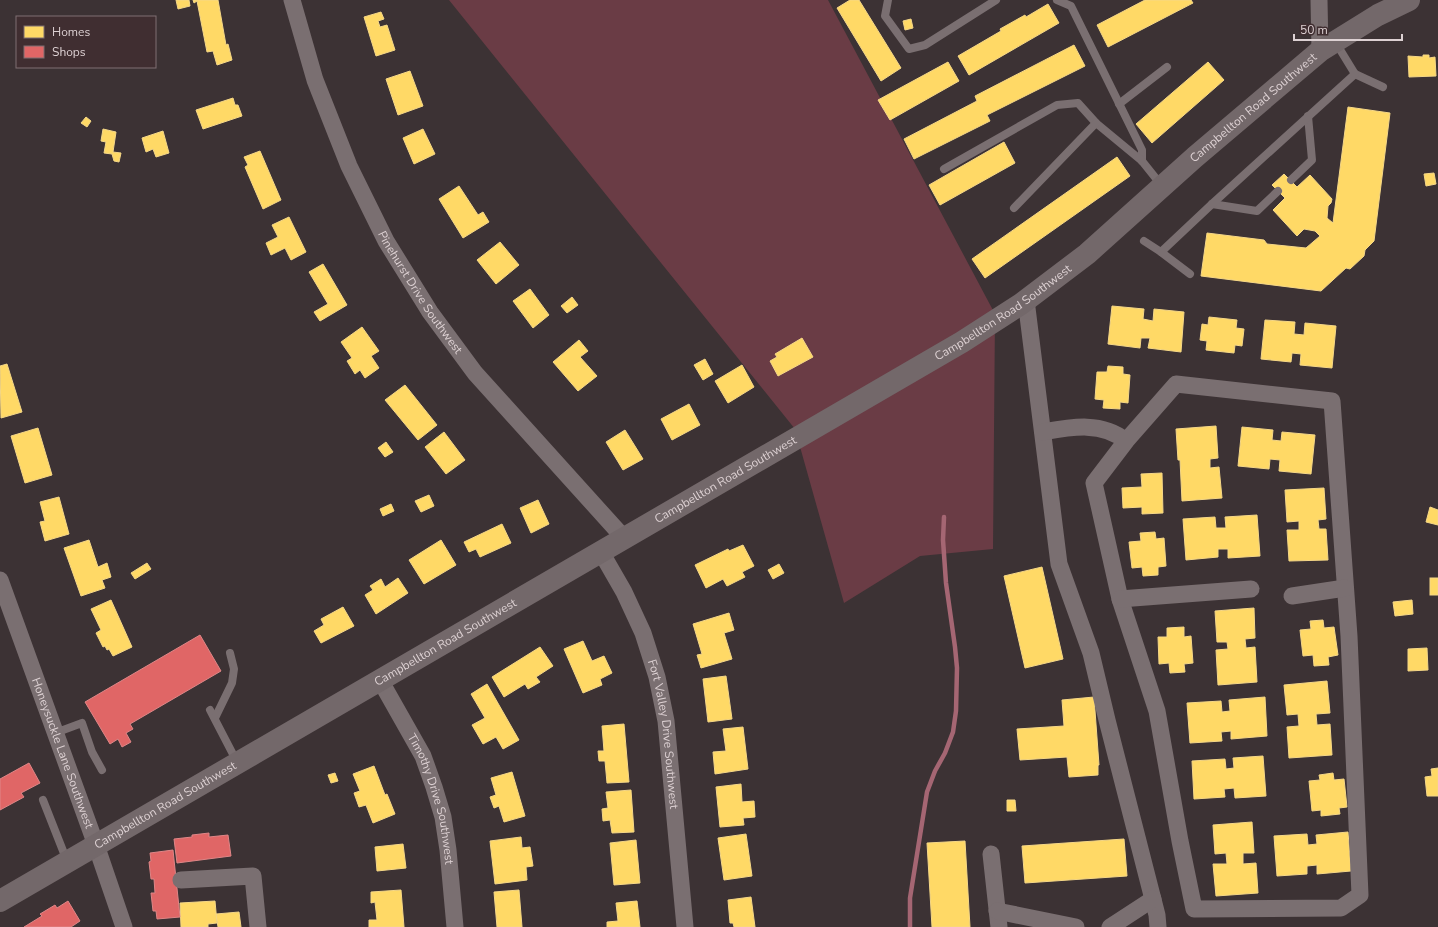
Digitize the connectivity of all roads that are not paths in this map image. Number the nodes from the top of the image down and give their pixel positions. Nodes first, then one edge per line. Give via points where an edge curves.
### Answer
1 (292, 0) edge
2 (888, 0) edge
3 (996, 0) edge
4 (1057, 0) edge
5 (1319, 0) edge
6 (1409, 0) edge
7 (1327, 46) junction
8 (1167, 67) dead end
9 (1355, 74) junction
10 (1382, 87) dead end
11 (1119, 104) junction
12 (1308, 116) junction
13 (1096, 124) junction
14 (1142, 161) junction
15 (944, 169) dead end
16 (1291, 180) dead end
17 (1162, 186) junction
18 (1278, 191) dead end
19 (1212, 204) junction
20 (1014, 208) dead end
21 (1144, 241) dead end
22 (1161, 252) junction
23 (1190, 274) dead end
24 (1026, 300) junction
25 (1043, 432) junction
26 (1126, 441) junction
27 (624, 538) junction
28 (601, 552) junction
29 (1345, 588) junction
30 (1, 589) edge
31 (1251, 589) dead end
32 (1292, 596) dead end
33 (1120, 599) junction
34 (230, 653) dead end
35 (380, 680) junction
36 (210, 710) dead end
37 (215, 718) junction
38 (55, 733) junction
39 (237, 763) junction
40 (102, 770) dead end
41 (43, 800) dead end
42 (96, 845) junction
43 (991, 854) dead end
44 (68, 862) junction
45 (182, 880) dead end
46 (1153, 899) junction
47 (0, 900) edge
48 (998, 919) edge
49 (124, 927) edge
50 (258, 927) edge
51 (455, 927) edge
52 (685, 927) edge
53 (1076, 927) edge
54 (1110, 927) edge
55 (1158, 927) edge

1 - 27 street, Pinehurst Drive Southwest via 315,80 348,166 390,247 430,312 475,373
2 - 3 lane via 885,16 909,49 925,46
4 - 11 lane via 1072,6
5 - 7 street
6 - 7 main road, Campbellton Road Southwest via 1378,15
7 - 9 lane
7 - 17 main road, Campbellton Road Southwest
8 - 11 lane
9 - 10 lane
9 - 12 lane
11 - 14 lane via 1142,150
12 - 16 lane via 1312,160
12 - 19 lane
13 - 14 lane
13 - 15 lane via 1078,103 1058,105
13 - 20 lane
14 - 17 lane
17 - 24 main road, Campbellton Road Southwest via 1087,254
18 - 19 lane via 1257,211
19 - 22 lane
21 - 22 lane
22 - 23 lane
24 - 25 street
24 - 27 main road, Campbellton Road Southwest via 956,346
25 - 26 street via 1100,427
25 - 46 street via 1059,564 1091,652
26 - 29 street via 1176,384 1332,401
26 - 33 street via 1094,482
27 - 28 main road, Campbellton Road Southwest
28 - 35 main road, Campbellton Road Southwest
28 - 52 street, Fort Valley Drive Southwest via 637,619 657,677 666,721
29 - 32 street
29 - 33 street via 1360,895 1341,908 1194,909 1157,711
30 - 38 street, Honeysuckle Lane Southwest
31 - 33 street
34 - 37 lane via 234,669 232,683
35 - 39 main road, Campbellton Road Southwest
35 - 51 street, Timothy Drive Southwest via 423,756 434,787 448,850
36 - 37 lane
37 - 39 lane
38 - 40 lane via 82,723 92,752
38 - 42 street, Honeysuckle Lane Southwest
39 - 42 main road, Campbellton Road Southwest
41 - 44 lane
42 - 44 main road, Campbellton Road Southwest
42 - 49 street, Honeysuckle Lane Southwest
43 - 48 street
44 - 47 main road, Campbellton Road Southwest
45 - 50 street via 253,876
46 - 54 street
46 - 55 street
48 - 53 street

